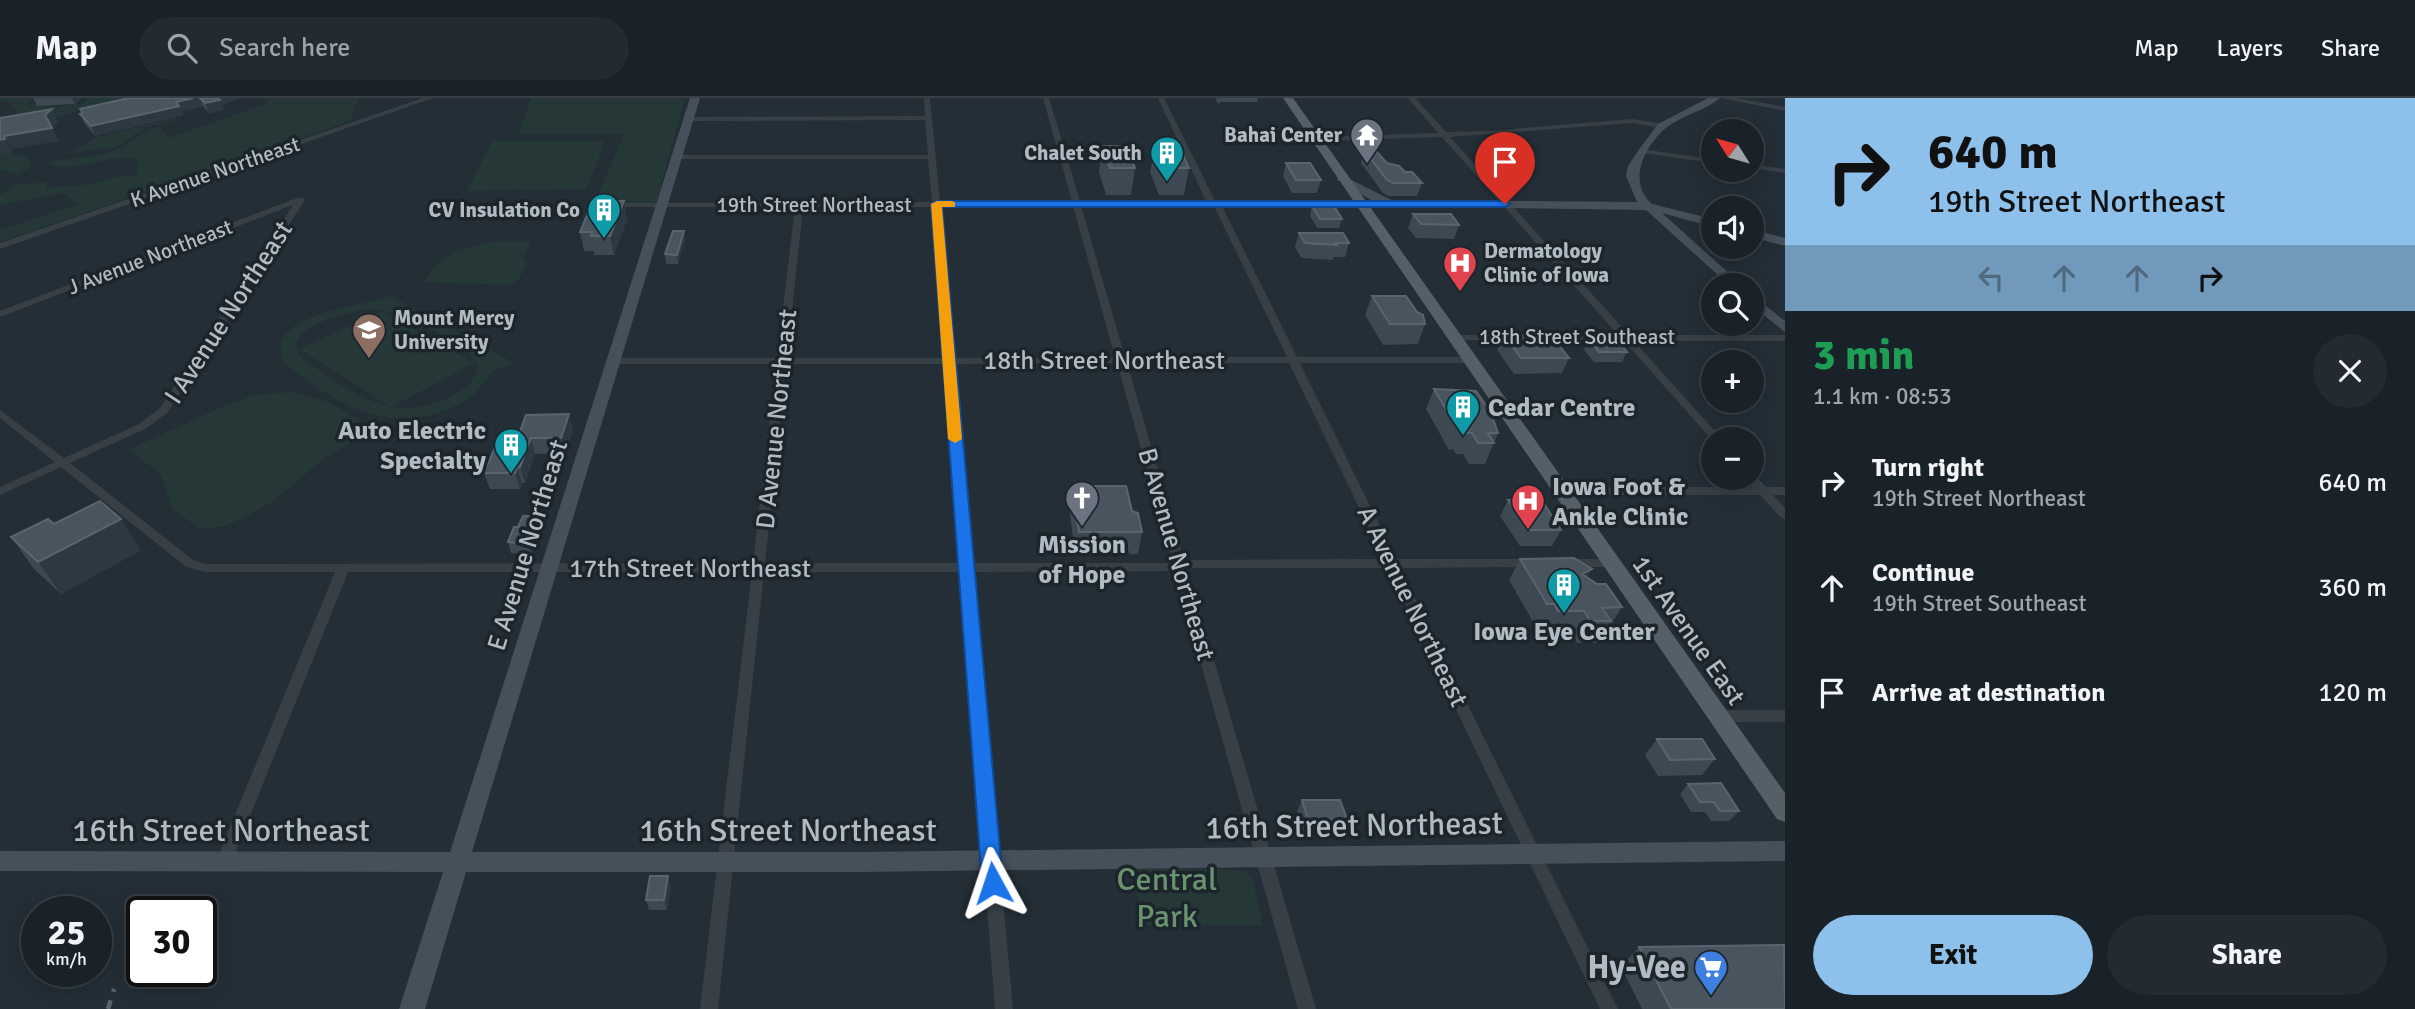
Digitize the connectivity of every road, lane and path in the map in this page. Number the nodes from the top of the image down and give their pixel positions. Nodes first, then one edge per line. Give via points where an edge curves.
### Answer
1 (430, 98) edge
2 (695, 98) edge
3 (927, 98) edge
4 (1046, 98) edge
5 (1161, 98) edge
6 (1288, 98) edge
7 (1411, 98) edge
8 (1715, 98) edge
9 (1724, 98) edge
10 (1785, 109) edge
11 (929, 118) junction
12 (688, 119) junction
13 (1662, 126) junction
14 (1488, 133) junction
15 (1445, 135) junction
16 (1409, 136) junction
17 (1317, 139) junction
18 (1643, 151) junction
19 (1463, 153) junction
20 (676, 157) junction
21 (932, 157) junction
22 (1701, 159) edge
23 (1764, 168) edge
24 (1785, 171) edge
25 (1342, 178) junction
26 (301, 200) joint
27 (1359, 203) junction
28 (937, 204) junction
29 (1214, 204) junction
30 (1427, 204) junction
31 (1505, 204) junction
32 (604, 205) edge
33 (662, 205) junction
34 (799, 205) junction
35 (1077, 205) junction
36 (1647, 207) junction
37 (1687, 216) junction
38 (1701, 220) edge
39 (1668, 225) junction
40 (1764, 236) edge
41 (1785, 242) edge
42 (0, 246) edge
43 (1722, 273) edge
44 (1764, 310) edge
45 (0, 314) edge
46 (1785, 328) edge
47 (1453, 338) junction
48 (1625, 338) junction
49 (1785, 338) edge
50 (949, 360) junction
51 (1121, 360) junction
52 (1294, 360) junction
53 (1469, 360) junction
54 (613, 361) junction
55 (783, 361) junction
56 (0, 413) edge
57 (1706, 427) edge
58 (63, 463) junction
59 (0, 491) edge
60 (1561, 491) junction
61 (1763, 491) junction
62 (1785, 491) edge
63 (1785, 515) edge
64 (1611, 563) junction
65 (1392, 564) junction
66 (1181, 565) junction
67 (550, 568) junction
68 (759, 568) junction
69 (967, 568) junction
70 (343, 569) junction
71 (1716, 716) junction
72 (1785, 716) edge
73 (1785, 812) edge
74 (1785, 851) edge
75 (1532, 853) junction
76 (1263, 857) junction
77 (0, 861) edge
78 (224, 861) junction
79 (991, 861) junction
80 (458, 862) junction
81 (725, 862) junction
82 (412, 1009) edge
83 (709, 1009) edge
84 (1004, 1009) edge
85 (1307, 1009) edge
86 (1609, 1009) edge

1 - 42 street, K Avenue Northeast
2 - 12 street, E Avenue Northeast
3 - 11 street
4 - 35 street, B Avenue Northeast
5 - 29 street, A Avenue Northeast
6 - 17 main road, 1st Avenue East
7 - 15 street
8 - 13 street
9 - 10 street
11 - 12 street
11 - 21 street
12 - 20 street, E Avenue Northeast
13 - 14 street via 1632,121
13 - 18 street
14 - 15 street
14 - 19 street
15 - 16 street
15 - 19 street
16 - 17 street
16 - 19 street
17 - 25 main road, 1st Avenue East
18 - 22 street
18 - 36 street via 1632,176
19 - 31 street
20 - 21 street
20 - 33 street, E Avenue Northeast
21 - 28 street
23 - 24 street
25 - 27 main road, 1st Avenue East
25 - 30 street via 1381,199
26 - 45 street, J Avenue Northeast
26 - 58 street, I Avenue Northeast via 170,403 143,426
27 - 29 street, 19th Street Northeast
27 - 30 street
27 - 47 main road, 1st Avenue East
28 - 34 street, 19th Street Northeast
28 - 35 street, 19th Street Northeast
28 - 50 street
29 - 35 street, 19th Street Northeast
29 - 52 street, A Avenue Northeast
30 - 31 street
31 - 36 street
31 - 48 street
32 - 33 street, 19th Street Northeast
33 - 34 street, 19th Street Northeast
33 - 54 street, E Avenue Northeast
34 - 55 street, D Avenue Northeast
35 - 51 street, B Avenue Northeast
36 - 37 street
36 - 39 street
37 - 38 street
37 - 39 street via 1669,215
39 - 43 street
40 - 41 street
44 - 46 street
47 - 48 street, 18th Street Southeast
47 - 53 main road, 1st Avenue East
48 - 49 street, 18th Street Southeast
48 - 57 street
50 - 51 street, 18th Street Northeast
50 - 55 street, 18th Street Northeast
50 - 69 street
51 - 52 street, 18th Street Northeast
51 - 66 street, B Avenue Northeast
52 - 53 street, 18th Street Northeast
52 - 65 street, A Avenue Northeast
53 - 60 main road, 1st Avenue East
54 - 55 street, 18th Street Northeast
54 - 67 street, E Avenue Northeast
55 - 68 street, D Avenue Northeast
56 - 58 street, 17th Street Northeast
58 - 59 street, I Avenue Northeast
58 - 70 street, 17th Street Northeast via 189,563 222,569
60 - 61 street
60 - 64 main road, 1st Avenue East
61 - 62 street
61 - 63 street
64 - 65 street, 17th Street Northeast
64 - 71 main road, 1st Avenue East
65 - 66 street, 17th Street Northeast
65 - 75 street, A Avenue Northeast
66 - 69 street, 17th Street Northeast
66 - 76 street, B Avenue Northeast
67 - 68 street, 17th Street Northeast
67 - 70 street, 17th Street Northeast
67 - 80 street, E Avenue Northeast
68 - 69 street, 17th Street Northeast
68 - 81 street, D Avenue Northeast
69 - 79 street
70 - 78 street
71 - 72 street
71 - 73 main road, 1st Avenue East
74 - 75 street, 16th Street Northeast
75 - 76 street, 16th Street Northeast
75 - 86 street, A Avenue Northeast
76 - 79 street, 16th Street Northeast
76 - 85 street, B Avenue Northeast
77 - 78 street, 16th Street Northeast
78 - 80 street, 16th Street Northeast
79 - 81 street, 16th Street Northeast
79 - 84 street
80 - 81 street, 16th Street Northeast
80 - 82 street, E Avenue Northeast
81 - 83 street, D Avenue Northeast

